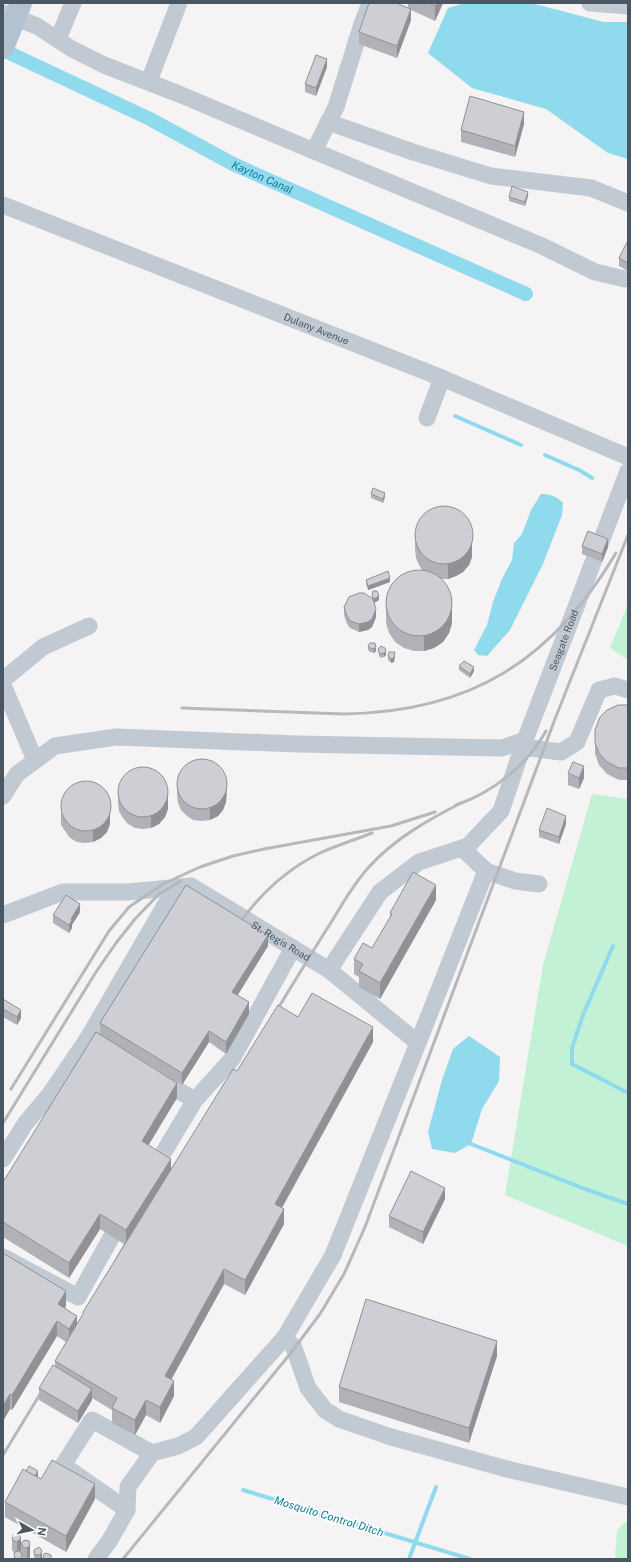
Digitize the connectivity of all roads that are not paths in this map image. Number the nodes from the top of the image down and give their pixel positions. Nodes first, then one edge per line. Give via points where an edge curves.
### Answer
1 (73, 3) edge
2 (179, 3) edge
3 (370, 3) edge
4 (590, 3) edge
5 (628, 6) edge
6 (13, 11) edge
7 (58, 39) junction
8 (4, 45) edge
9 (149, 82) junction
10 (328, 122) junction
11 (314, 151) junction
12 (628, 203) edge
13 (3, 205) edge
14 (628, 278) edge
15 (442, 378) junction
16 (427, 418) dead end
17 (628, 457) edge
18 (628, 471) edge
19 (89, 626) dead end
20 (3, 680) edge
21 (3, 685) edge
22 (628, 690) edge
23 (524, 744) junction
24 (35, 760) junction
25 (3, 796) edge
26 (462, 848) junction
27 (486, 871) junction
28 (539, 884) dead end
29 (175, 888) junction
30 (3, 915) edge
31 (293, 948) junction
32 (329, 970) junction
33 (88, 1038) junction
34 (418, 1043) junction
35 (122, 1058) edge
36 (142, 1069) edge
37 (195, 1100) junction
38 (3, 1159) edge
39 (156, 1165) edge
40 (112, 1236) dead end
41 (3, 1257) edge
42 (285, 1337) junction
43 (152, 1454) junction
44 (628, 1497) edge
45 (128, 1510) junction
46 (96, 1559) edge

1 - 7 street
2 - 9 street
3 - 10 street via 336,107
4 - 5 street
6 - 7 street
6 - 8 main road
7 - 9 street via 104,65
9 - 11 street
10 - 11 street
10 - 12 street via 491,176 591,188
11 - 14 street via 540,245 595,272
13 - 15 street, Dulany Avenue
15 - 16 street
15 - 17 street, Dulany Avenue
18 - 23 street, Seagate Road
19 - 20 street via 43,647
21 - 24 street
22 - 23 street via 616,686 599,690 577,742 561,752
23 - 24 street via 502,748 116,737 55,746
23 - 26 street, Seagate Road via 500,811 468,846
24 - 25 street via 17,774
26 - 27 street
26 - 32 street via 419,862 380,892
27 - 28 street via 515,881
27 - 34 street
29 - 30 street, St. Regis Road via 128,892 63,892
29 - 31 street, St. Regis Road via 191,886
29 - 33 street
31 - 32 street, St. Regis Road
31 - 37 street via 232,1059
32 - 34 street, St. Regis Road
33 - 35 street
33 - 38 street via 50,1094 25,1124
34 - 42 street via 333,1256
36 - 37 street
37 - 39 street
40 - 41 street via 78,1297
42 - 43 street via 196,1437
42 - 44 street via 294,1348 308,1388 325,1410 340,1419 391,1437 510,1470
43 - 45 street via 128,1487
43 - 45 street via 92,1420 63,1465
45 - 46 street

